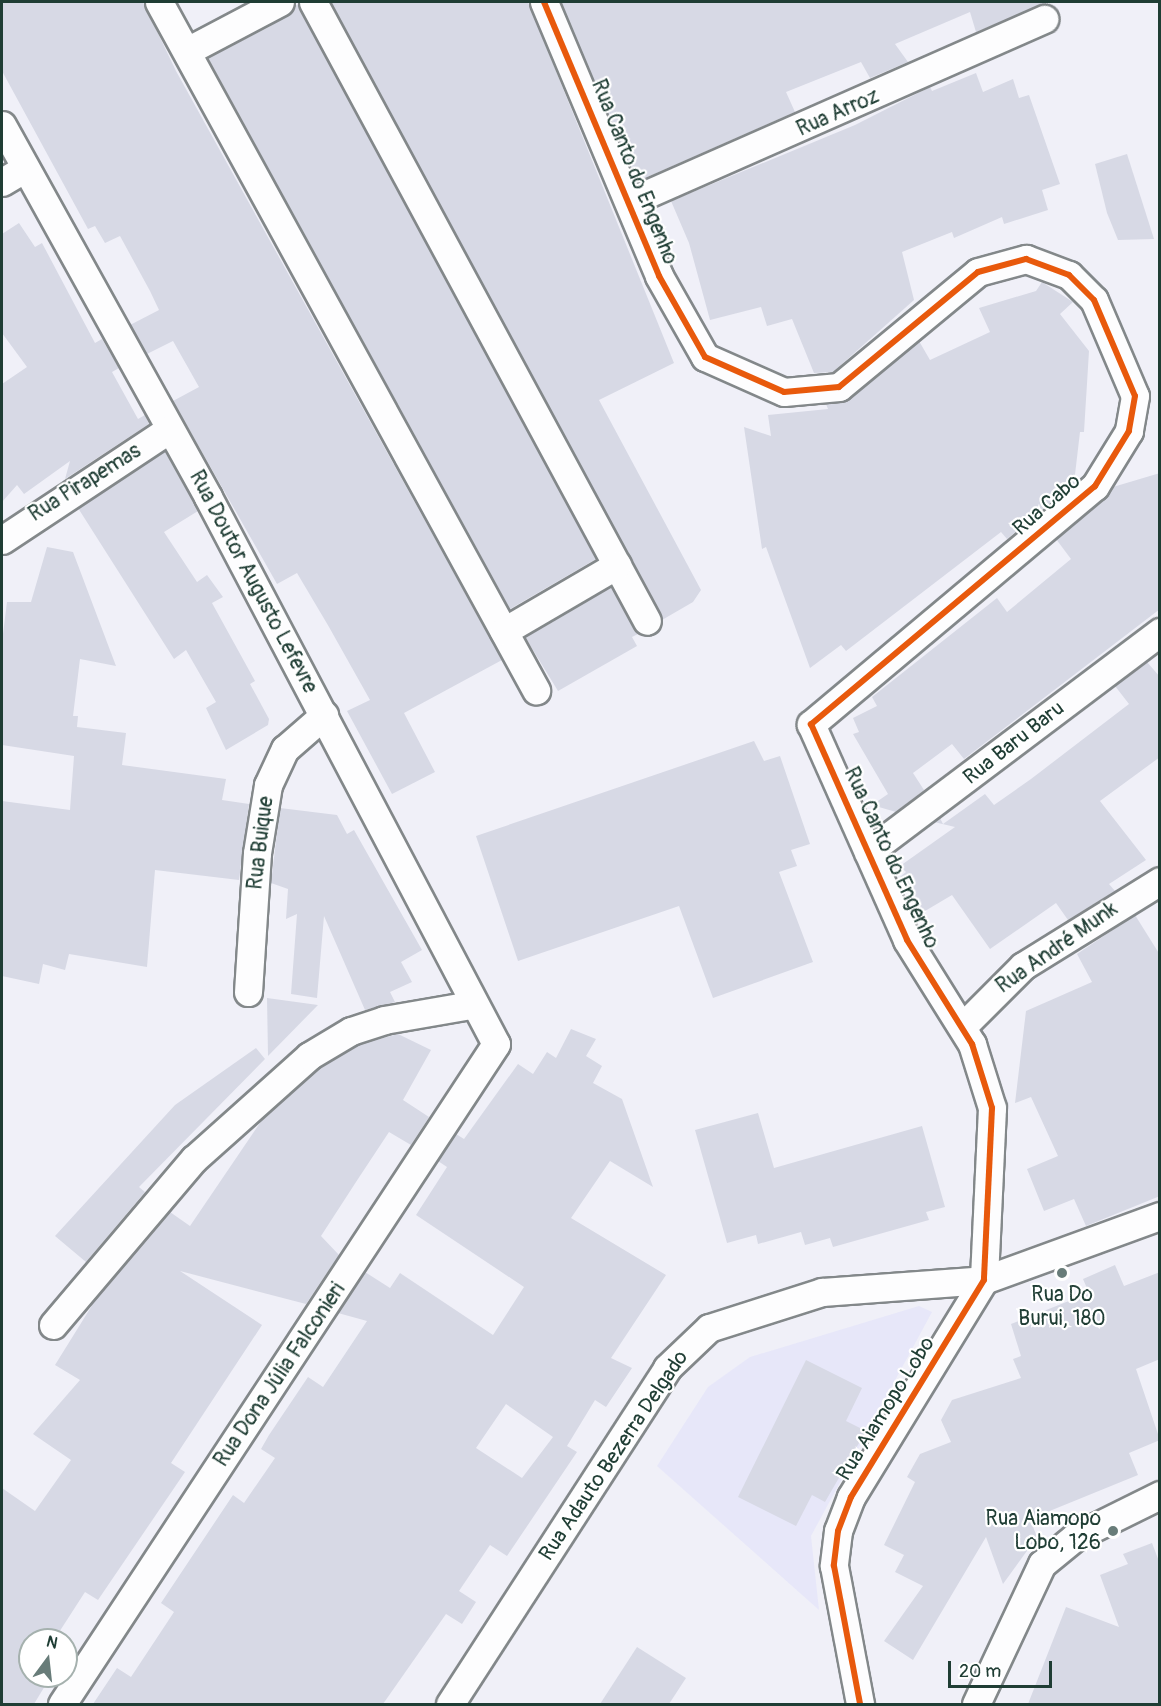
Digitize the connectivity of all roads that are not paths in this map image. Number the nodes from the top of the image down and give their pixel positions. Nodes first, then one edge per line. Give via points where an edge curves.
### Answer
1 (159, 2) edge
2 (280, 2) edge
3 (313, 2) edge
4 (544, 2) edge
5 (1044, 19) dead end
6 (187, 51) junction
7 (2, 125) edge
8 (25, 168) junction
9 (2, 182) edge
10 (629, 202) junction
11 (699, 352) joint
12 (170, 429) junction
13 (2, 540) edge
14 (617, 565) junction
15 (647, 621) dead end
16 (504, 631) junction
17 (1160, 632) edge
18 (536, 690) dead end
19 (324, 715) junction
20 (811, 723) joint
21 (868, 852) junction
22 (1160, 881) edge
23 (248, 992) dead end
24 (471, 1005) junction
25 (963, 1026) junction
26 (496, 1044) joint
27 (1160, 1216) edge
28 (984, 1280) junction
29 (52, 1326) dead end
30 (1160, 1495) edge
31 (62, 1704) edge
32 (450, 1704) edge
33 (860, 1704) edge
34 (976, 1704) edge

1 - 6 street
2 - 6 street
3 - 14 street
4 - 10 street, Rua Canto do Engenho
5 - 10 street, Rua Arroz
6 - 16 street
7 - 8 street, Rua Doutor Augusto Lefevre
8 - 9 street
8 - 12 street, Rua Doutor Augusto Lefevre
10 - 11 street, Rua Canto do Engenho via 659,276
11 - 20 street, Rua Cabo via 732,373 784,392 839,387 978,272 1026,259 1069,275 1094,300 1135,396 1129,431 1095,486
12 - 13 street, Rua Pirapemas
12 - 19 street, Rua Doutor Augusto Lefevre
14 - 15 street
14 - 16 street
16 - 18 street
17 - 21 street, Rua Baru Baru
19 - 23 street, Rua Buique via 285,749 268,785 257,853
19 - 24 street, Rua Doutor Augusto Lefevre
20 - 21 street, Rua Canto do Engenho
21 - 25 street, Rua Canto do Engenho via 907,940
22 - 25 street, Rua André Munk via 1023,966
24 - 26 street, Rua Doutor Augusto Lefevre
24 - 29 street via 384,1020 351,1031 309,1056 194,1159
25 - 28 street, Rua Canto do Engenho via 982,1068 992,1108
26 - 31 street, Rua Dona Júlia Falconieri
27 - 28 street, Rua Adauto Bezerra Delgado
28 - 32 street, Rua Adauto Bezerra Delgado via 822,1292 747,1313 691,1341 667,1368
28 - 33 street, Rua Aiamopo Lobo via 851,1497 838,1531 834,1566
30 - 34 street via 1075,1537 1042,1564

